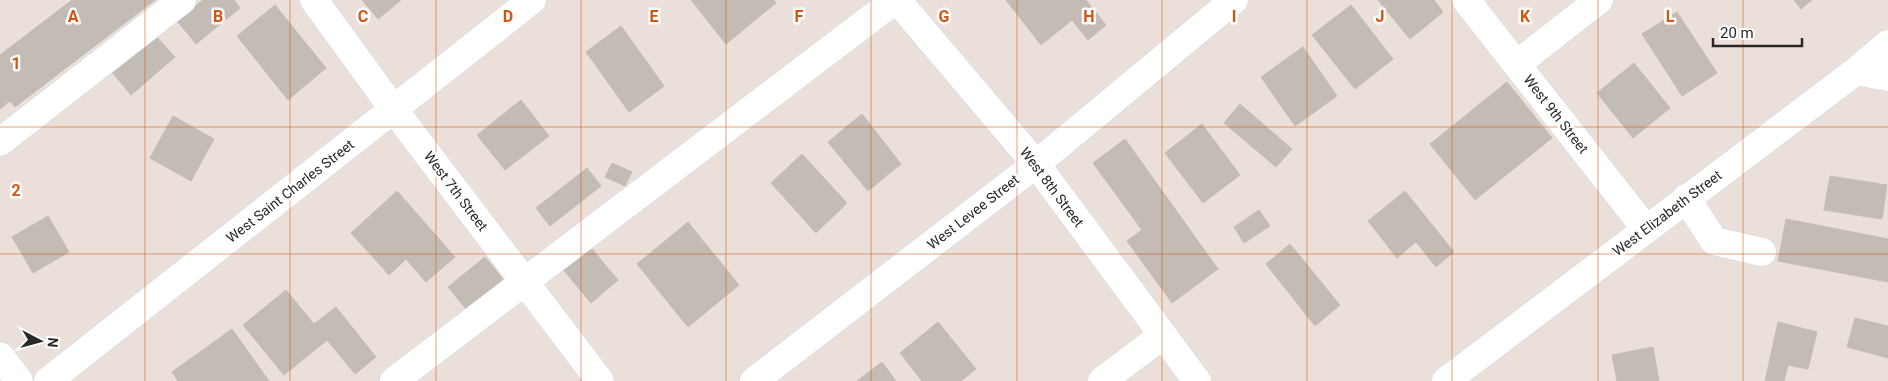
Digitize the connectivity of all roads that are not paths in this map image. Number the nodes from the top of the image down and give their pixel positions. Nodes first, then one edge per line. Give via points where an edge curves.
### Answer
1 (182, 0) edge
2 (314, 0) edge
3 (532, 0) edge
4 (896, 0) edge
5 (1234, 0) edge
6 (1466, 0) edge
7 (1599, 0) edge
8 (1888, 44) edge
9 (1517, 64) junction
10 (1856, 71) junction
11 (1888, 77) edge
12 (394, 110) junction
13 (0, 142) edge
14 (1036, 164) junction
15 (1686, 198) junction
16 (1646, 228) junction
17 (1762, 252) dead end
18 (524, 281) junction
19 (1163, 335) junction
20 (0, 356) edge
21 (19, 381) edge
22 (48, 381) edge
23 (394, 381) edge
24 (600, 381) edge
25 (754, 381) edge
26 (1102, 381) edge
27 (1196, 381) edge
28 (1446, 381) edge

1 - 13 street
2 - 12 street, West 7th Street
3 - 12 street, West Saint Charles Street
4 - 14 street, West 8th Street
4 - 18 street
5 - 14 street, West Levee Street
6 - 9 street, West 9th Street
7 - 9 street
8 - 10 street, West Elizabeth Street
9 - 16 street, West 9th Street
10 - 11 street
10 - 15 street, West Elizabeth Street
12 - 18 street, West 7th Street
12 - 22 street, West Saint Charles Street
14 - 19 street, West 8th Street
14 - 25 street, West Levee Street
15 - 16 street, West Elizabeth Street
15 - 17 street via 1714,241
16 - 28 street, West Elizabeth Street
18 - 23 street
18 - 24 street, West 7th Street
19 - 26 street
19 - 27 street, West 8th Street
20 - 21 street

